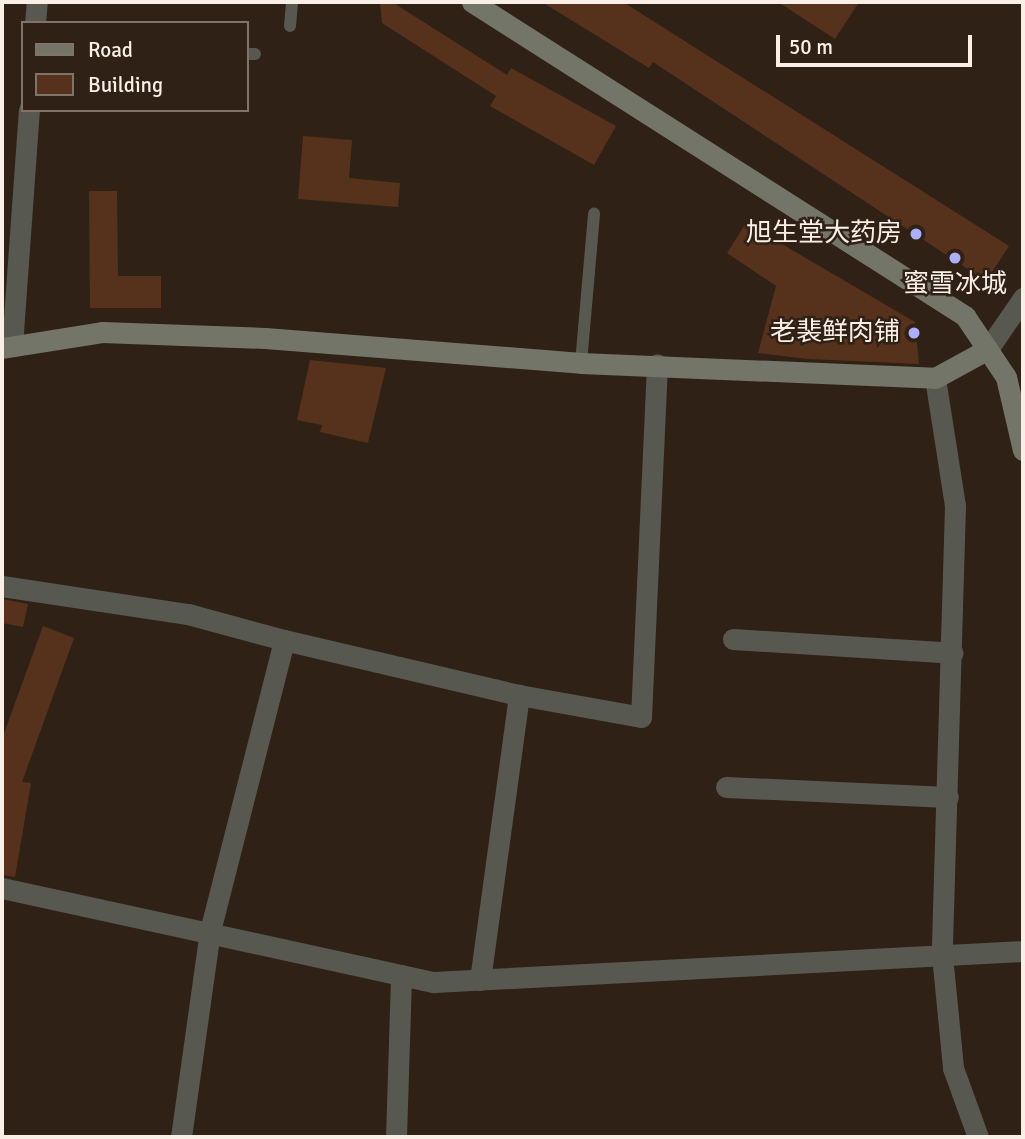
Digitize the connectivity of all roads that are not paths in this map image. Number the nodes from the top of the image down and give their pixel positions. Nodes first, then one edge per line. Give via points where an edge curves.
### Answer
1 (37, 2) edge
2 (292, 2) edge
3 (472, 2) edge
4 (35, 21) edge
5 (290, 26) dead end
6 (29, 112) edge
7 (594, 214) dead end
8 (1023, 298) edge
9 (7, 347) edge
10 (988, 349) junction
11 (581, 363) junction
12 (657, 364) junction
13 (1015, 374) edge
14 (935, 377) junction
15 (1023, 450) edge
16 (2, 586) edge
17 (733, 639) dead end
18 (284, 640) junction
19 (953, 653) junction
20 (519, 695) junction
21 (726, 786) dead end
22 (948, 797) junction
23 (2, 888) edge
24 (210, 931) junction
25 (1023, 951) edge
26 (942, 955) junction
27 (401, 975) junction
28 (480, 980) junction
29 (181, 1137) edge
30 (396, 1137) edge
31 (978, 1137) edge

1 - 4 street
2 - 5 lane
3 - 10 street via 965,316
6 - 9 street
7 - 11 lane
8 - 10 street
9 - 11 street via 102,332 265,338
10 - 13 street
10 - 14 street
11 - 12 street
12 - 14 street
12 - 20 street via 640,717
13 - 15 street
14 - 19 street via 955,506
16 - 18 street via 188,614
17 - 19 street
18 - 20 street
18 - 24 street
19 - 22 street
20 - 28 street
21 - 22 street
22 - 26 street
23 - 24 street
24 - 27 street
24 - 29 street
25 - 26 street
26 - 28 street
26 - 31 street via 954,1068
27 - 28 street via 435,982
27 - 30 street

